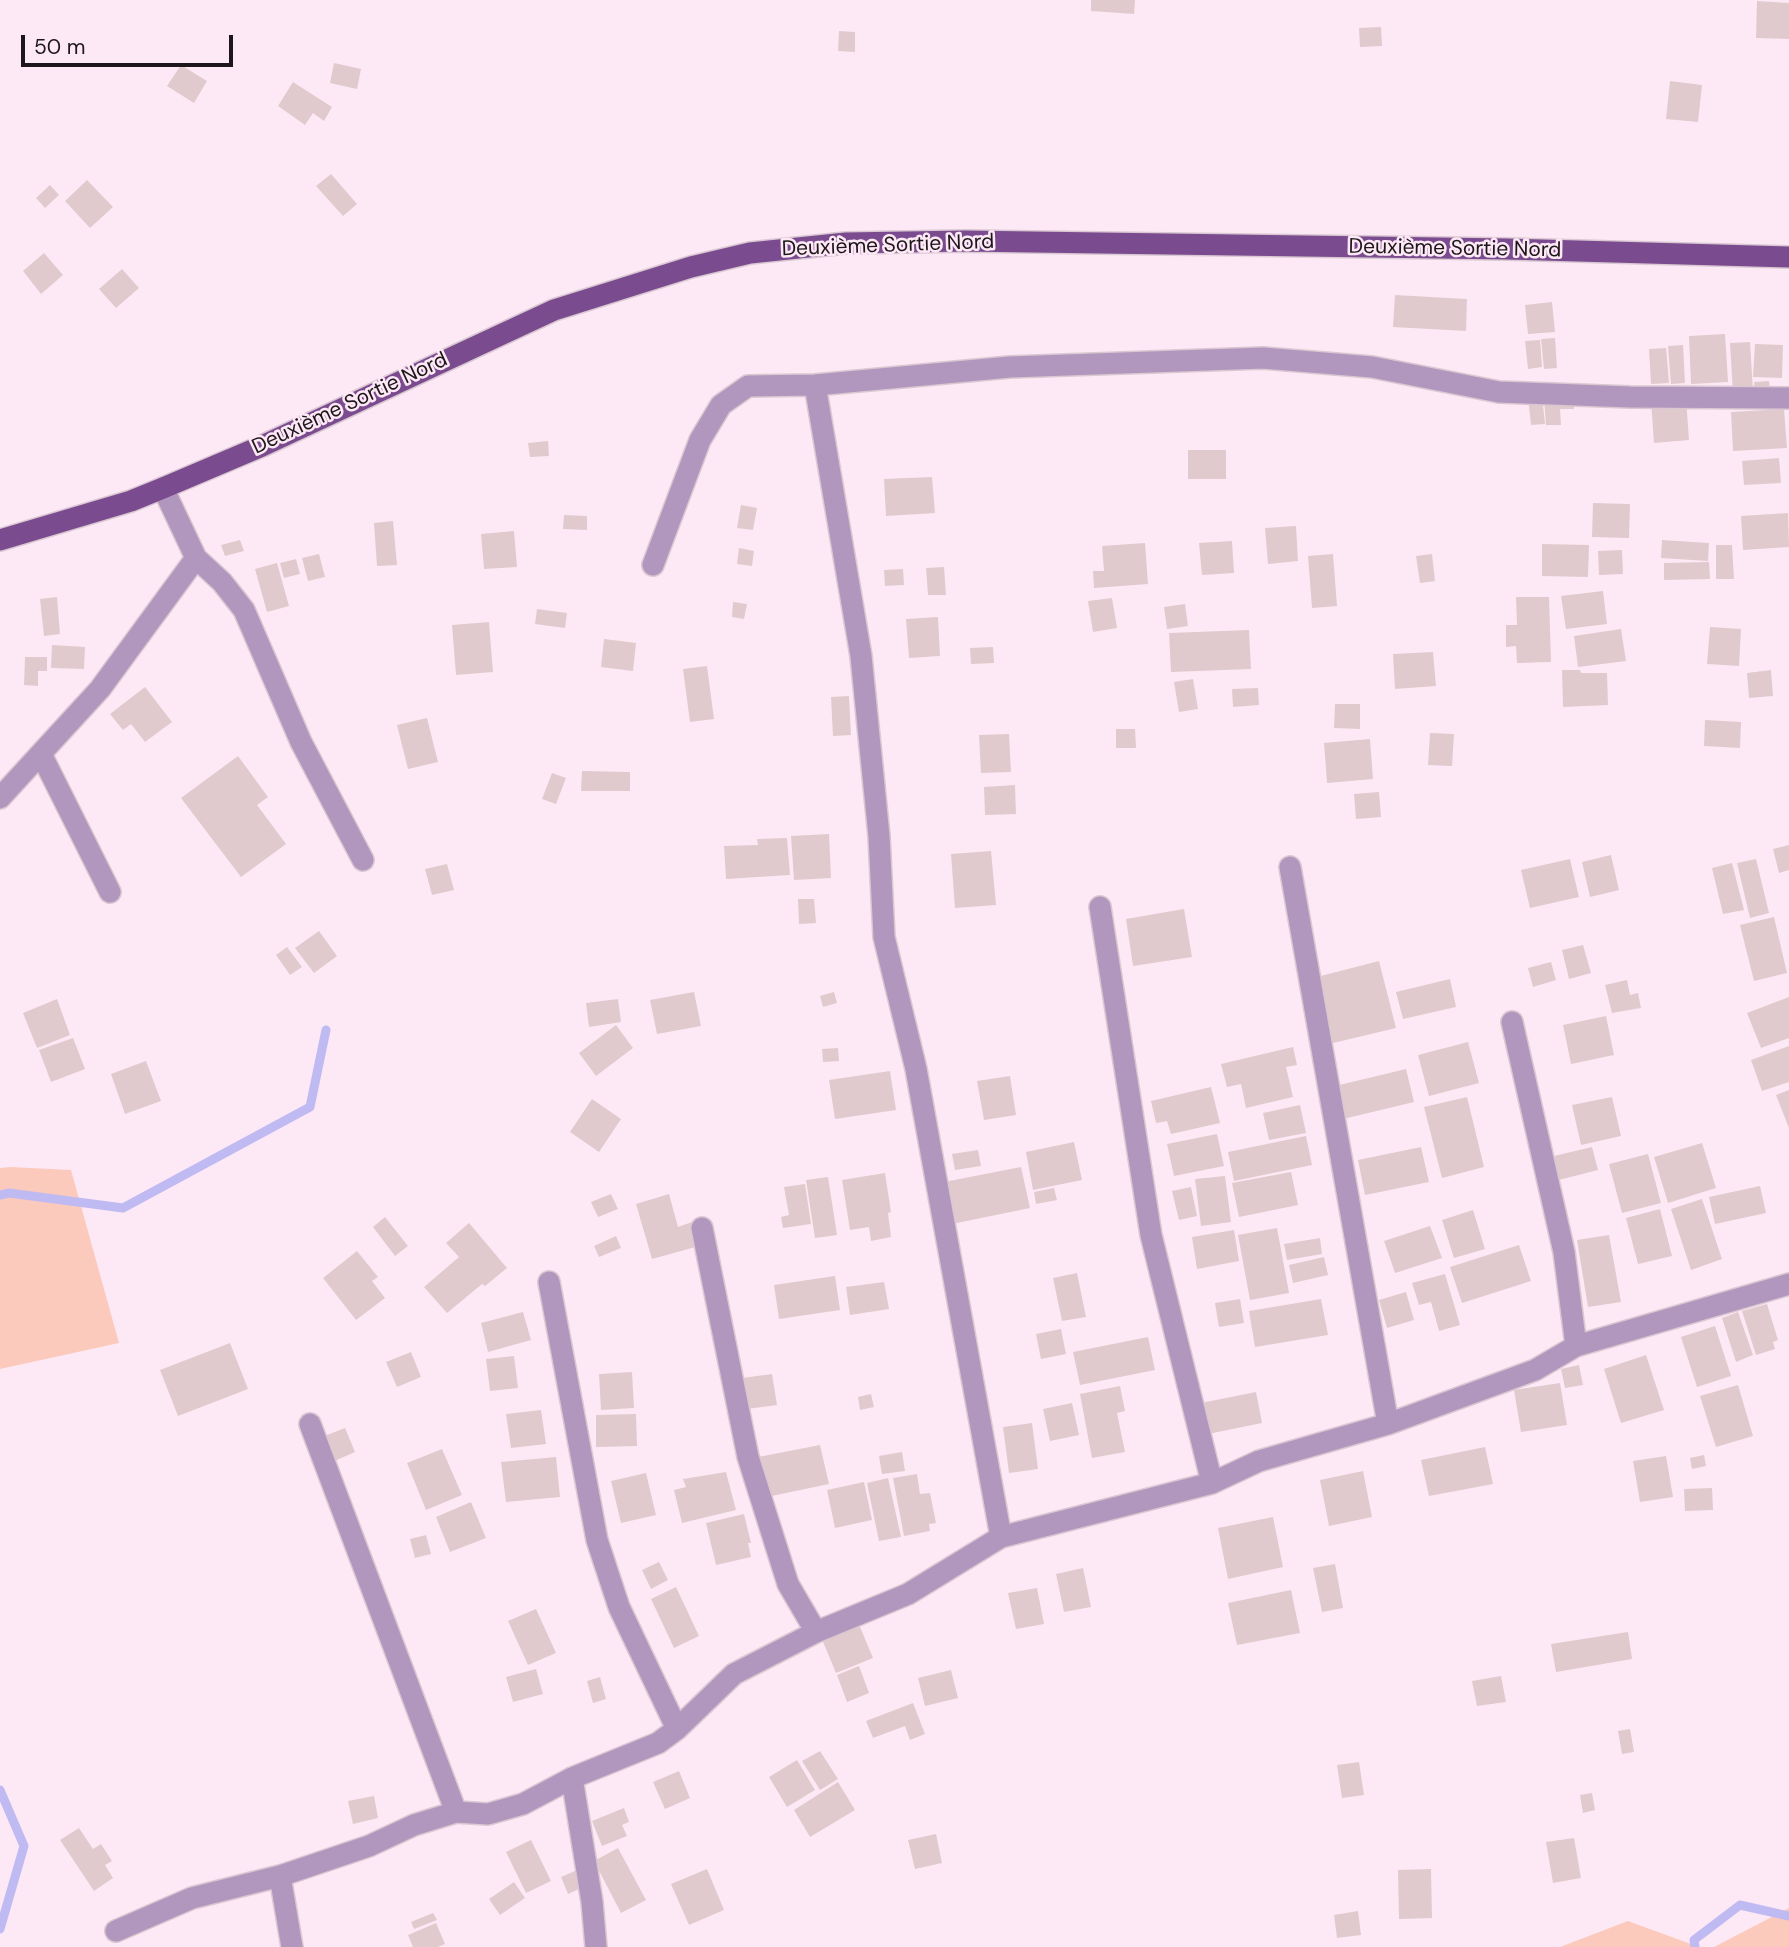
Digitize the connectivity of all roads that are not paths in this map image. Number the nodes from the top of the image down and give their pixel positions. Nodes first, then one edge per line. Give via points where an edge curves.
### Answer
1 (1789, 257) edge
2 (815, 385) junction
3 (1789, 398) edge
4 (163, 488) junction
5 (0, 540) edge
6 (196, 558) junction
7 (653, 565) dead end
8 (41, 754) junction
9 (0, 799) edge
10 (363, 860) dead end
11 (1290, 867) dead end
12 (110, 892) dead end
13 (1100, 907) dead end
14 (1512, 1022) dead end
15 (702, 1228) dead end
16 (549, 1282) dead end
17 (1789, 1284) edge
18 (1576, 1346) junction
19 (310, 1424) dead end
20 (1388, 1424) junction
21 (1212, 1483) junction
22 (1000, 1537) junction
23 (816, 1632) junction
24 (677, 1729) junction
25 (572, 1778) junction
26 (456, 1812) junction
27 (280, 1876) junction
28 (116, 1931) dead end
29 (292, 1947) edge
30 (596, 1947) edge

1 - 4 main road, Deuxième Sortie Nord via 965,241 846,243 750,253 554,310
2 - 3 street via 1010,367 1263,358 1372,367 1499,392
2 - 7 street via 748,386 721,405 700,440
2 - 22 street via 861,656 884,937 916,1069
4 - 5 main road, Deuxième Sortie Nord
4 - 6 street
6 - 8 street via 100,689
6 - 10 street via 244,610 302,742
8 - 9 street
8 - 12 street
11 - 20 street
13 - 21 street via 1152,1235
14 - 18 street via 1564,1252
15 - 23 street via 748,1457 788,1584
16 - 24 street via 597,1540 619,1607
17 - 18 street
18 - 20 street via 1535,1370
19 - 26 street
20 - 21 street via 1259,1461
21 - 22 street
22 - 23 street via 908,1594
23 - 24 street via 734,1674
24 - 25 street via 658,1743
25 - 26 street via 523,1804 488,1814
25 - 30 street
26 - 27 street
27 - 28 street via 192,1898
27 - 29 street

